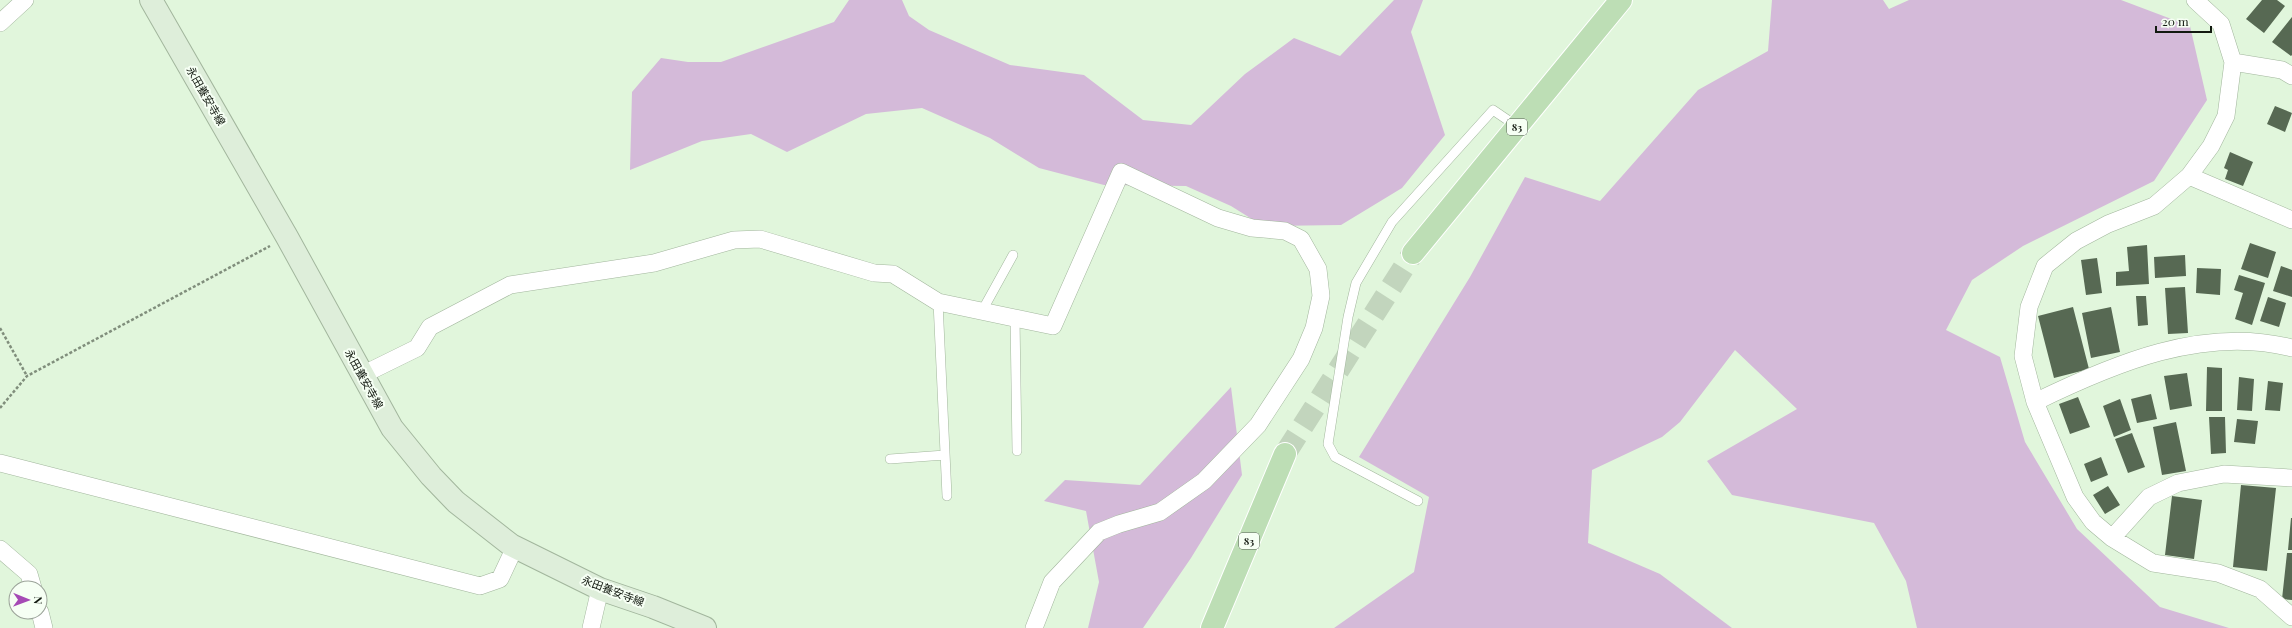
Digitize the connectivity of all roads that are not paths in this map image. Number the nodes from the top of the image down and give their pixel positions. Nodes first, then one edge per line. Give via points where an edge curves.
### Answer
1 (25, 0) edge
2 (152, 0) edge
3 (1621, 0) edge
4 (2195, 0) edge
5 (0, 23) edge
6 (2233, 62) junction
7 (2292, 76) edge
8 (1518, 127) junction
9 (2189, 176) junction
10 (2292, 220) edge
11 (1413, 253) tunnel mouth
12 (1014, 255) dead end
13 (938, 302) junction
14 (982, 311) junction
15 (1015, 318) junction
16 (2292, 348) edge
17 (362, 375) junction
18 (2035, 402) junction
19 (1017, 451) dead end
20 (1285, 454) tunnel mouth
21 (945, 455) junction
22 (890, 459) dead end
23 (0, 462) edge
24 (2292, 478) edge
25 (947, 496) dead end
26 (1418, 501) dead end
27 (2112, 538) junction
28 (516, 547) junction
29 (0, 549) edge
30 (31, 580) edge
31 (600, 589) junction
32 (2292, 617) edge
33 (591, 628) edge
34 (705, 628) edge
35 (1034, 628) edge
36 (1212, 628) edge

1 - 5 street
2 - 17 street, 永田養安寺線
3 - 8 main road, 83
4 - 6 street via 2221,24
6 - 7 street via 2282,70
6 - 9 street via 2226,116 2211,146
8 - 11 main road, 83
8 - 26 lane via 1493,110 1392,222 1356,283 1348,317 1328,444 1335,456
9 - 10 street
9 - 18 street via 2154,206 2108,224 2076,241 2045,266 2029,307 2023,356
12 - 14 lane
13 - 14 street
13 - 17 street via 893,274 874,273 760,239 734,240 654,263 510,285 430,327 417,348
13 - 21 lane
14 - 15 street
15 - 19 lane
15 - 35 street via 1053,326 1121,172 1218,218 1252,228 1285,231 1301,239 1318,269 1321,296 1314,328 1301,359 1258,425 1204,481 1160,512 1099,532 1052,582
16 - 18 street via 2268,342 2215,342 2155,352 2085,377
17 - 28 street, 永田養安寺線 via 392,428 430,476 456,502
18 - 27 street via 2075,497 2093,522
20 - 36 main road, 83
21 - 22 lane
21 - 25 lane
23 - 28 street via 480,586 500,579
24 - 27 street via 2224,474 2178,483 2149,497
27 - 32 street via 2153,563 2218,573 2260,589
28 - 31 street, 永田養安寺線
29 - 30 street via 29,574
31 - 33 street
31 - 34 street, 永田養安寺線

